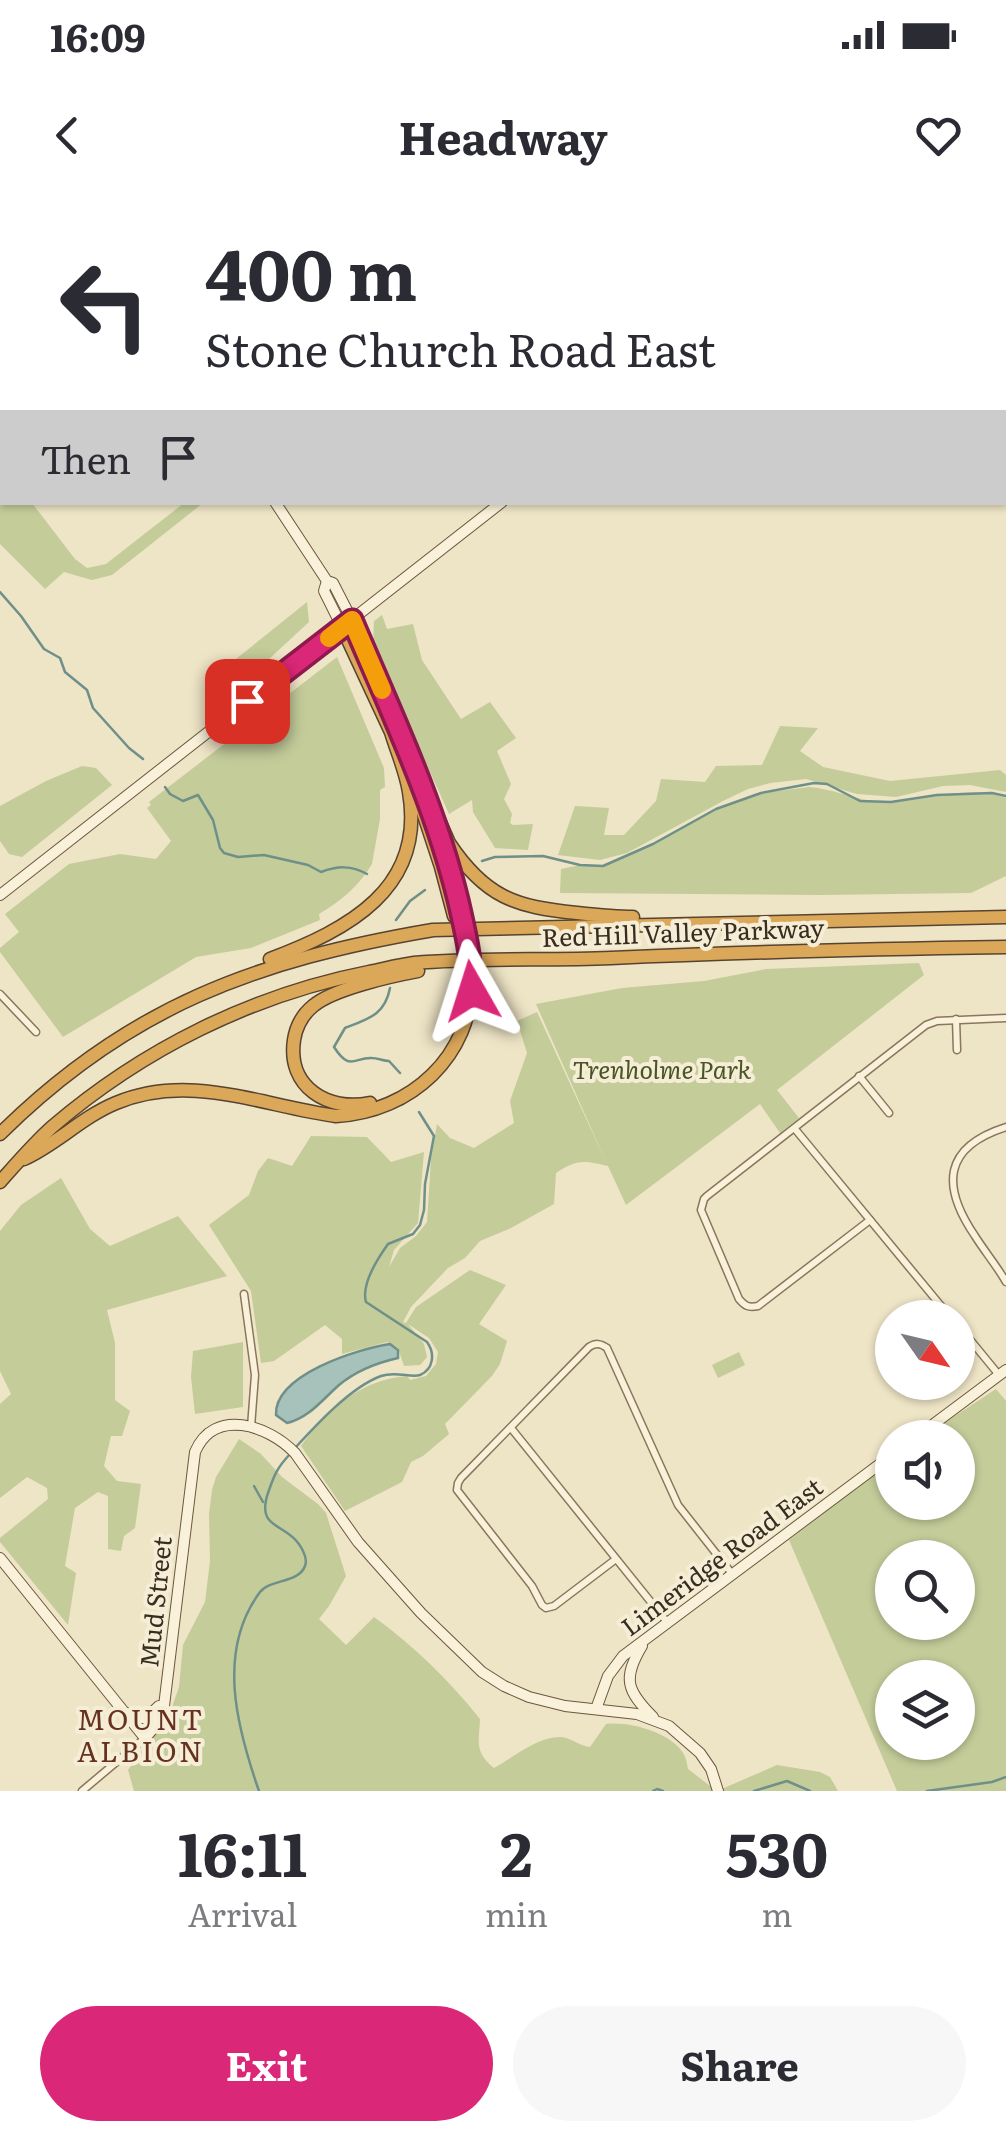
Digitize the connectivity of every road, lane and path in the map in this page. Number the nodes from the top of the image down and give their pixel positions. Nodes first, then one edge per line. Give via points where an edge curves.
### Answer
1 (277, 505) edge
2 (498, 505) edge
3 (347, 624) junction
4 (391, 732) junction
5 (427, 796) junction
6 (0, 894) edge
7 (457, 916) junction
8 (1006, 918) edge
9 (715, 924) junction
10 (1006, 947) edge
11 (484, 961) junction
12 (468, 979) junction
13 (228, 981) junction
14 (0, 994) edge
15 (1006, 1018) edge
16 (956, 1020) junction
17 (36, 1032) dead end
18 (957, 1050) dead end
19 (860, 1076) junction
20 (890, 1113) dead end
21 (795, 1128) junction
22 (1006, 1128) edge
23 (0, 1134) edge
24 (18, 1163) junction
25 (0, 1182) edge
26 (870, 1220) junction
27 (1006, 1282) edge
28 (244, 1294) dead end
29 (936, 1300) edge
30 (975, 1344) edge
31 (1004, 1376) edge
32 (942, 1420) edge
33 (250, 1427) junction
34 (511, 1428) junction
35 (875, 1467) edge
36 (0, 1558) edge
37 (616, 1559) junction
38 (733, 1574) junction
39 (668, 1624) junction
40 (648, 1638) junction
41 (166, 1685) junction
42 (596, 1709) junction
43 (126, 1712) junction
44 (658, 1721) junction
45 (146, 1738) junction
46 (82, 1791) edge
47 (718, 1791) edge

1 - 3 main road
2 - 3 main road
3 - 4 highway
3 - 5 highway
3 - 6 main road
4 - 7 highway
4 - 13 highway via 411,816 405,853 389,887 350,923
5 - 7 highway
5 - 9 highway via 460,860 507,899 560,912
7 - 12 highway, bridge
8 - 9 highway, Red Hill Valley Parkway
9 - 13 highway, Red Hill Valley Parkway via 433,930 324,951
10 - 11 highway, Red Hill Valley Parkway
11 - 12 highway via 413,972 321,1000 296,1032 294,1058 302,1080 327,1101 354,1106 414,1082 451,1039
11 - 24 highway, Red Hill Valley Parkway via 413,964 260,1002 120,1076
12 - 24 highway via 467,1017 452,1053 432,1077 391,1104 336,1116 224,1092 167,1090 116,1103
13 - 23 highway, Red Hill Valley Parkway via 99,1050
14 - 17 street
15 - 16 street
16 - 18 street
16 - 19 street via 926,1025
19 - 20 street
19 - 21 street
21 - 26 street
21 - 26 street via 702,1203 739,1299 758,1306
22 - 27 street via 972,1141 961,1153 953,1184 963,1218
24 - 25 highway, Red Hill Valley Parkway
26 - 29 street
28 - 33 street via 255,1375
30 - 31 street
31 - 32 main road
33 - 41 main road, Mud Street via 218,1427 200,1439 195,1452
33 - 42 main road via 287,1445 358,1542 482,1672 529,1698
34 - 37 street
34 - 37 street via 461,1478 458,1490 542,1605 554,1606
34 - 38 street via 589,1347 601,1344 678,1505
35 - 38 main road, Limeridge Road East
36 - 43 main road
37 - 39 street
38 - 39 main road, Limeridge Road East
39 - 40 main road, Limeridge Road East
40 - 42 main road, Limeridge Road East via 614,1666
40 - 44 main road via 629,1684
41 - 43 main road via 150,1716
41 - 45 main road, Mud Street via 161,1714
42 - 44 main road
43 - 45 main road
44 - 47 main road via 700,1753
45 - 46 street, Mud Street

